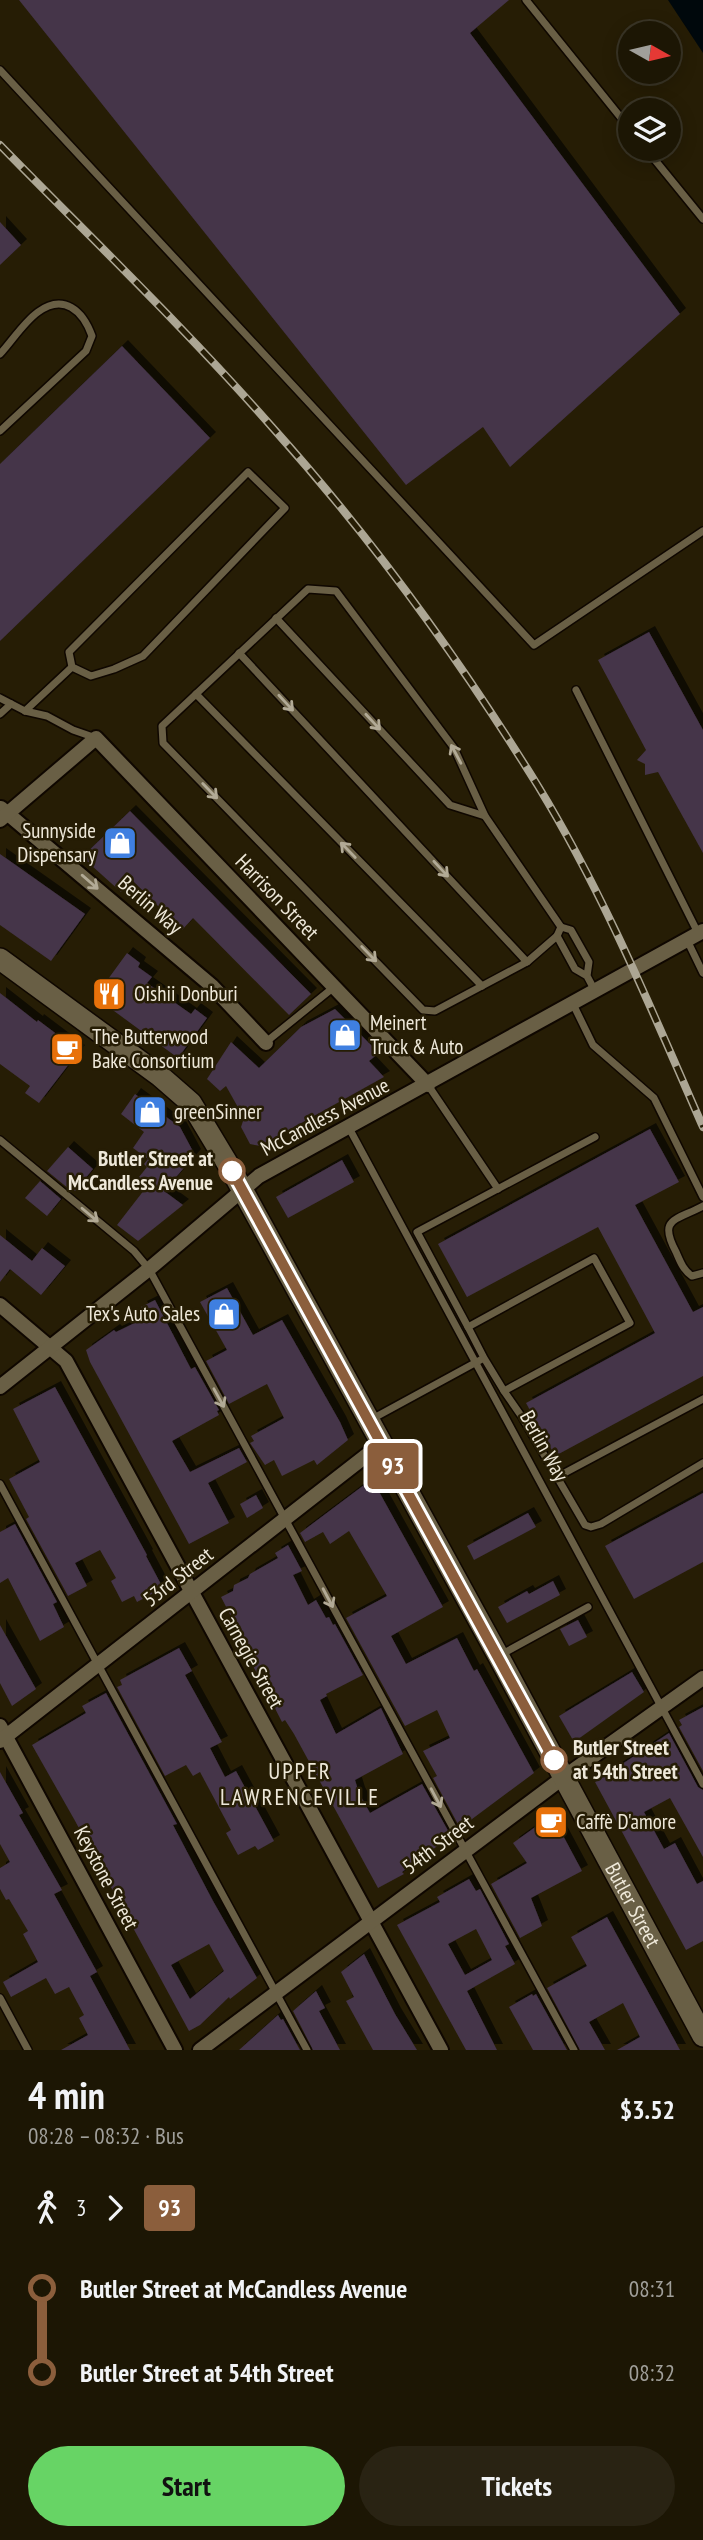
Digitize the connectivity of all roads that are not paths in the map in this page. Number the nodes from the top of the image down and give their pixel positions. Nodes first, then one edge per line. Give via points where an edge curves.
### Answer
1 (526, 0) edge
2 (0, 70) edge
3 (618, 114) edge
4 (656, 161) edge
5 (703, 219) edge
6 (0, 354) edge
7 (0, 431) edge
8 (703, 531) edge
9 (276, 618) junction
10 (239, 653) junction
11 (72, 667) junction
12 (576, 690) dead end
13 (195, 694) junction
14 (0, 698) edge
15 (11, 704) junction
16 (25, 711) junction
17 (0, 713) edge
18 (96, 738) junction
19 (3, 814) edge
20 (485, 816) junction
21 (561, 927) junction
22 (696, 935) edge
23 (557, 936) junction
24 (0, 959) edge
25 (527, 962) junction
26 (703, 972) edge
27 (587, 976) junction
28 (482, 986) junction
29 (334, 987) junction
30 (595, 992) junction
31 (573, 1004) junction
32 (266, 1043) joint
33 (428, 1085) junction
34 (349, 1128) junction
35 (595, 1137) dead end
36 (0, 1140) edge
37 (243, 1189) junction
38 (498, 1189) junction
39 (703, 1197) edge
40 (703, 1206) edge
41 (149, 1269) junction
42 (703, 1273) edge
43 (0, 1304) edge
44 (468, 1328) junction
45 (50, 1346) junction
46 (484, 1357) junction
47 (474, 1363) junction
48 (0, 1387) edge
49 (504, 1391) junction
50 (703, 1399) edge
51 (369, 1421) junction
52 (381, 1444) junction
53 (703, 1463) edge
54 (557, 1477) junction
55 (0, 1484) edge
56 (285, 1519) junction
57 (191, 1592) junction
58 (588, 1606) dead end
59 (499, 1657) junction
60 (99, 1666) junction
61 (703, 1678) edge
62 (663, 1706) junction
63 (2, 1735) edge
64 (564, 1777) junction
65 (703, 1784) edge
66 (465, 1851) junction
67 (370, 1921) junction
68 (277, 1993) junction
69 (0, 1998) edge
70 (703, 2036) edge
71 (28, 2050) edge
72 (175, 2050) edge
73 (200, 2050) edge
74 (307, 2050) edge
75 (441, 2050) edge
76 (574, 2050) edge

1 - 3 lane
2 - 8 lane via 534,645
4 - 5 lane
6 - 7 lane via 38,312 57,304 73,308 86,319 92,336 86,351
9 - 10 lane
9 -> 20 lane via 450,805
20 -> 9 lane via 454,748 336,591 308,589
10 - 13 lane
10 -> 25 lane
11 - 11 lane via 69,652 248,472 285,508 143,656 91,676
11 - 16 lane
12 - 22 lane
28 -> 13 lane
13 -> 28 lane via 162,726 163,743 423,1010 435,1012
14 - 15 lane
15 - 16 lane
15 - 17 lane
16 - 18 lane
18 - 19 street
18 - 29 street, Harrison Street
19 -> 32 street, Berlin Way via 212,986
20 - 21 lane
21 - 23 lane
21 - 27 lane via 571,930 589,962
22 - 26 lane via 697,962
22 - 30 street, McCandless Avenue
23 - 25 lane
23 - 27 lane via 575,969
24 - 37 main road, Butler Street via 191,1103
25 - 28 lane
27 - 30 lane
29 - 32 lane
29 - 33 street, Harrison Street
30 - 31 street, McCandless Avenue
31 - 33 street, McCandless Avenue
31 - 39 lane via 593,1045 654,1098
33 - 34 street, McCandless Avenue
33 - 38 lane
34 - 37 street, McCandless Avenue
34 - 47 lane, Berlin Way
35 - 38 lane
36 -> 41 lane via 134,1251
37 - 41 street, McCandless Avenue
37 - 51 main road, Butler Street
38 - 44 lane via 417,1232
40 - 42 lane via 667,1227 685,1271 692,1276
41 - 45 street, McCandless Avenue
41 -> 56 lane
43 - 45 street, Carnegie Street
44 - 46 lane
44 - 49 lane via 594,1258 630,1323
45 - 48 street, McCandless Avenue
45 - 57 street, Carnegie Street via 66,1361
46 - 47 lane
46 - 49 lane
47 - 51 lane
47 - 62 lane, Berlin Way
49 - 54 lane
50 - 54 lane
51 - 52 main road, Butler Street
52 - 56 street, 53rd Street
52 - 59 main road, Butler Street
53 - 54 lane via 591,1527 585,1525
55 - 60 lane
56 - 57 street, 53rd Street
56 -> 66 lane
57 - 60 street, 53rd Street
57 - 67 street, Carnegie Street
58 - 59 lane
59 - 64 main road, Butler Street
60 - 63 street, 53rd Street
60 - 68 lane
61 - 62 street, 54th Street
62 - 64 street, 54th Street
62 - 65 lane, Berlin Way
63 - 72 street, Keystone Street
64 - 66 street, 54th Street
64 - 70 main road, Butler Street
66 - 67 street, 54th Street
66 - 76 lane
67 - 68 street, 54th Street
67 - 75 street, Carnegie Street
68 - 73 street, 54th Street
68 - 74 lane
69 - 71 lane

